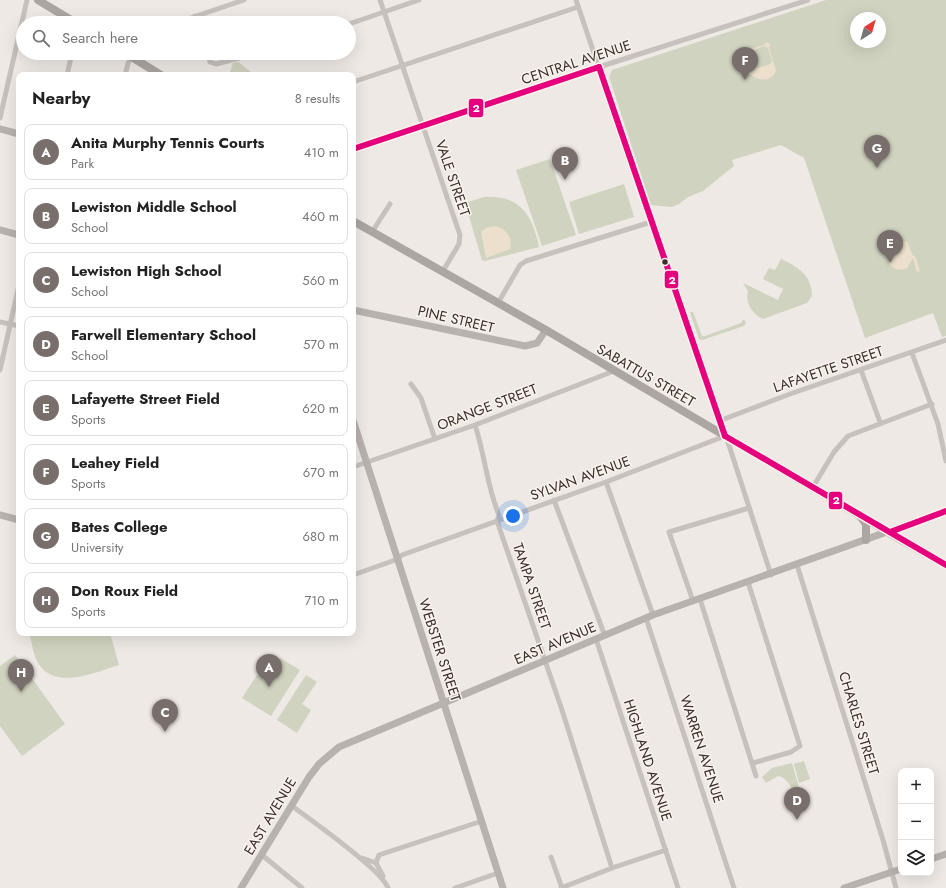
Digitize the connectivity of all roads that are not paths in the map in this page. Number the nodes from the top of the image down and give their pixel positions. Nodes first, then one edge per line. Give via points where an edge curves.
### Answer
1 (27, 0) edge
2 (244, 0) edge
3 (380, 0) edge
4 (419, 0) edge
5 (576, 0) edge
6 (808, 0) edge
7 (42, 1) edge
8 (578, 7) junction
9 (384, 12) junction
10 (23, 16) edge
11 (65, 16) edge
12 (195, 16) edge
13 (356, 22) edge
14 (16, 48) edge
15 (70, 60) edge
16 (127, 60) edge
17 (137, 60) edge
18 (209, 60) edge
19 (231, 60) edge
20 (401, 65) junction
21 (599, 67) junction
22 (68, 72) edge
23 (125, 72) edge
24 (156, 72) edge
25 (356, 81) edge
26 (0, 118) edge
27 (422, 127) junction
28 (0, 129) edge
29 (16, 133) edge
30 (356, 149) edge
31 (390, 204) dead end
32 (651, 222) junction
33 (356, 223) edge
34 (0, 230) edge
35 (372, 232) junction
36 (16, 234) edge
37 (443, 271) junction
38 (16, 298) edge
39 (498, 303) junction
40 (356, 311) edge
41 (0, 322) edge
42 (10, 324) junction
43 (16, 325) edge
44 (546, 330) junction
45 (946, 340) edge
46 (912, 353) junction
47 (0, 370) edge
48 (861, 370) junction
49 (614, 371) junction
50 (411, 384) dead end
51 (932, 404) junction
52 (719, 421) junction
53 (880, 422) junction
54 (475, 425) junction
55 (356, 429) edge
56 (725, 436) junction
57 (435, 439) junction
58 (946, 461) edge
59 (367, 463) junction
60 (356, 466) edge
61 (606, 482) junction
62 (813, 487) junction
63 (554, 500) junction
64 (749, 508) junction
65 (946, 512) edge
66 (857, 513) junction
67 (0, 515) edge
68 (16, 519) edge
69 (497, 521) junction
70 (890, 532) junction
71 (866, 540) junction
72 (398, 560) junction
73 (797, 565) junction
74 (946, 565) edge
75 (356, 574) edge
76 (771, 574) junction
77 (748, 582) junction
78 (696, 600) junction
79 (649, 617) junction
80 (605, 636) junction
81 (596, 639) junction
82 (545, 661) junction
83 (444, 704) junction
84 (753, 763) junction
85 (756, 776) dead end
86 (292, 806) junction
87 (482, 821) junction
88 (666, 850) junction
89 (946, 854) edge
90 (262, 855) junction
91 (551, 856) dead end
92 (359, 857) junction
93 (934, 858) edge
94 (376, 863) junction
95 (612, 868) junction
96 (898, 870) edge
97 (891, 872) junction
98 (498, 873) junction
99 (384, 879) junction
100 (241, 888) edge
101 (302, 888) edge
102 (388, 888) edge
103 (454, 888) edge
104 (504, 888) edge
105 (562, 888) edge
106 (678, 888) edge
107 (734, 888) edge
108 (844, 888) edge
109 (896, 888) edge

1 - 10 street
2 - 12 street
3 - 9 street, VALE STREET
4 - 9 street
5 - 8 street
6 - 21 street, CENTRAL AVENUE
7 - 11 main road
8 - 20 street
8 - 21 street
9 - 13 street
9 - 20 street, VALE STREET
14 - 26 street
15 - 22 street
16 - 23 street
17 - 24 main road
18 - 19 street via 216,64
20 - 25 street
20 - 27 street, VALE STREET
21 - 27 main road, CENTRAL AVENUE
21 - 32 street
27 - 30 main road, CENTRAL AVENUE
27 - 37 street, VALE STREET via 460,235 459,244
28 - 29 main road
31 - 35 street
32 - 39 street via 526,261 520,265
32 - 52 street
33 - 35 main road, SABATTUS STREET
34 - 36 main road
35 - 37 main road, SABATTUS STREET
37 - 39 main road, SABATTUS STREET
38 - 42 street
39 - 44 main road, SABATTUS STREET
40 - 44 main road, PINE STREET via 525,346 537,343
41 - 42 street
42 - 43 street
42 - 47 street
44 - 49 main road, SABATTUS STREET
45 - 46 street, LAFAYETTE STREET
46 - 48 street, LAFAYETTE STREET
46 - 51 street
48 - 52 street, LAFAYETTE STREET
48 - 53 street
49 - 54 street, ORANGE STREET
49 - 56 main road, SABATTUS STREET
50 - 57 street via 421,398
51 - 53 street
51 - 58 street
52 - 56 street
53 - 62 street via 848,436 834,452
54 - 57 street, ORANGE STREET
54 - 69 street, TAMPA STREET via 499,516
55 - 59 main road, WEBSTER STREET
56 - 61 street, SYLVAN AVENUE
56 - 62 main road, SABATTUS STREET
56 - 64 street
57 - 59 street, ORANGE STREET
59 - 60 street, ORANGE STREET
59 - 72 main road, WEBSTER STREET
61 - 63 street, SYLVAN AVENUE
61 - 79 street, WARREN AVENUE
62 - 66 main road, SABATTUS STREET
63 - 69 street, SYLVAN AVENUE
63 - 80 street
64 - 76 street
64 - 78 street via 669,532
65 - 70 main road, EAST AVENUE
66 - 70 main road, SABATTUS STREET
66 - 71 main road via 866,524
67 - 68 main road
69 - 72 street, SYLVAN AVENUE via 402,555
69 - 82 street, TAMPA STREET
70 - 71 main road, EAST AVENUE
70 - 74 main road, SABATTUS STREET
71 - 73 main road, EAST AVENUE
72 - 75 street, SYLVAN AVENUE
72 - 83 main road, WEBSTER STREET
73 - 76 main road, EAST AVENUE
73 - 97 street, CHARLES STREET
76 - 77 main road, EAST AVENUE
77 - 78 main road, EAST AVENUE
77 - 84 street via 800,746 791,752
78 - 79 main road, EAST AVENUE
78 - 84 street
79 - 80 main road, EAST AVENUE
79 - 107 street, WARREN AVENUE
80 - 81 main road, EAST AVENUE
81 - 82 main road, EAST AVENUE
81 - 88 street, HIGHLAND AVENUE
82 - 83 main road, EAST AVENUE
82 - 95 street, TAMPA STREET
83 - 86 main road, EAST AVENUE via 367,734 332,752 318,764
83 - 87 main road, WEBSTER STREET
84 - 85 street
86 - 90 main road, EAST AVENUE
86 - 92 street
87 - 94 street via 379,855
87 - 98 main road, WEBSTER STREET
88 - 95 street
88 - 106 street, HIGHLAND AVENUE
89 - 93 main road
90 - 100 main road, EAST AVENUE
90 - 101 street
91 - 105 street
92 - 94 street
92 - 99 street
94 - 99 street
95 - 105 street
96 - 97 main road
97 - 108 main road
97 - 109 street, CHARLES STREET
98 - 103 street
98 - 104 main road, WEBSTER STREET
99 - 102 street

